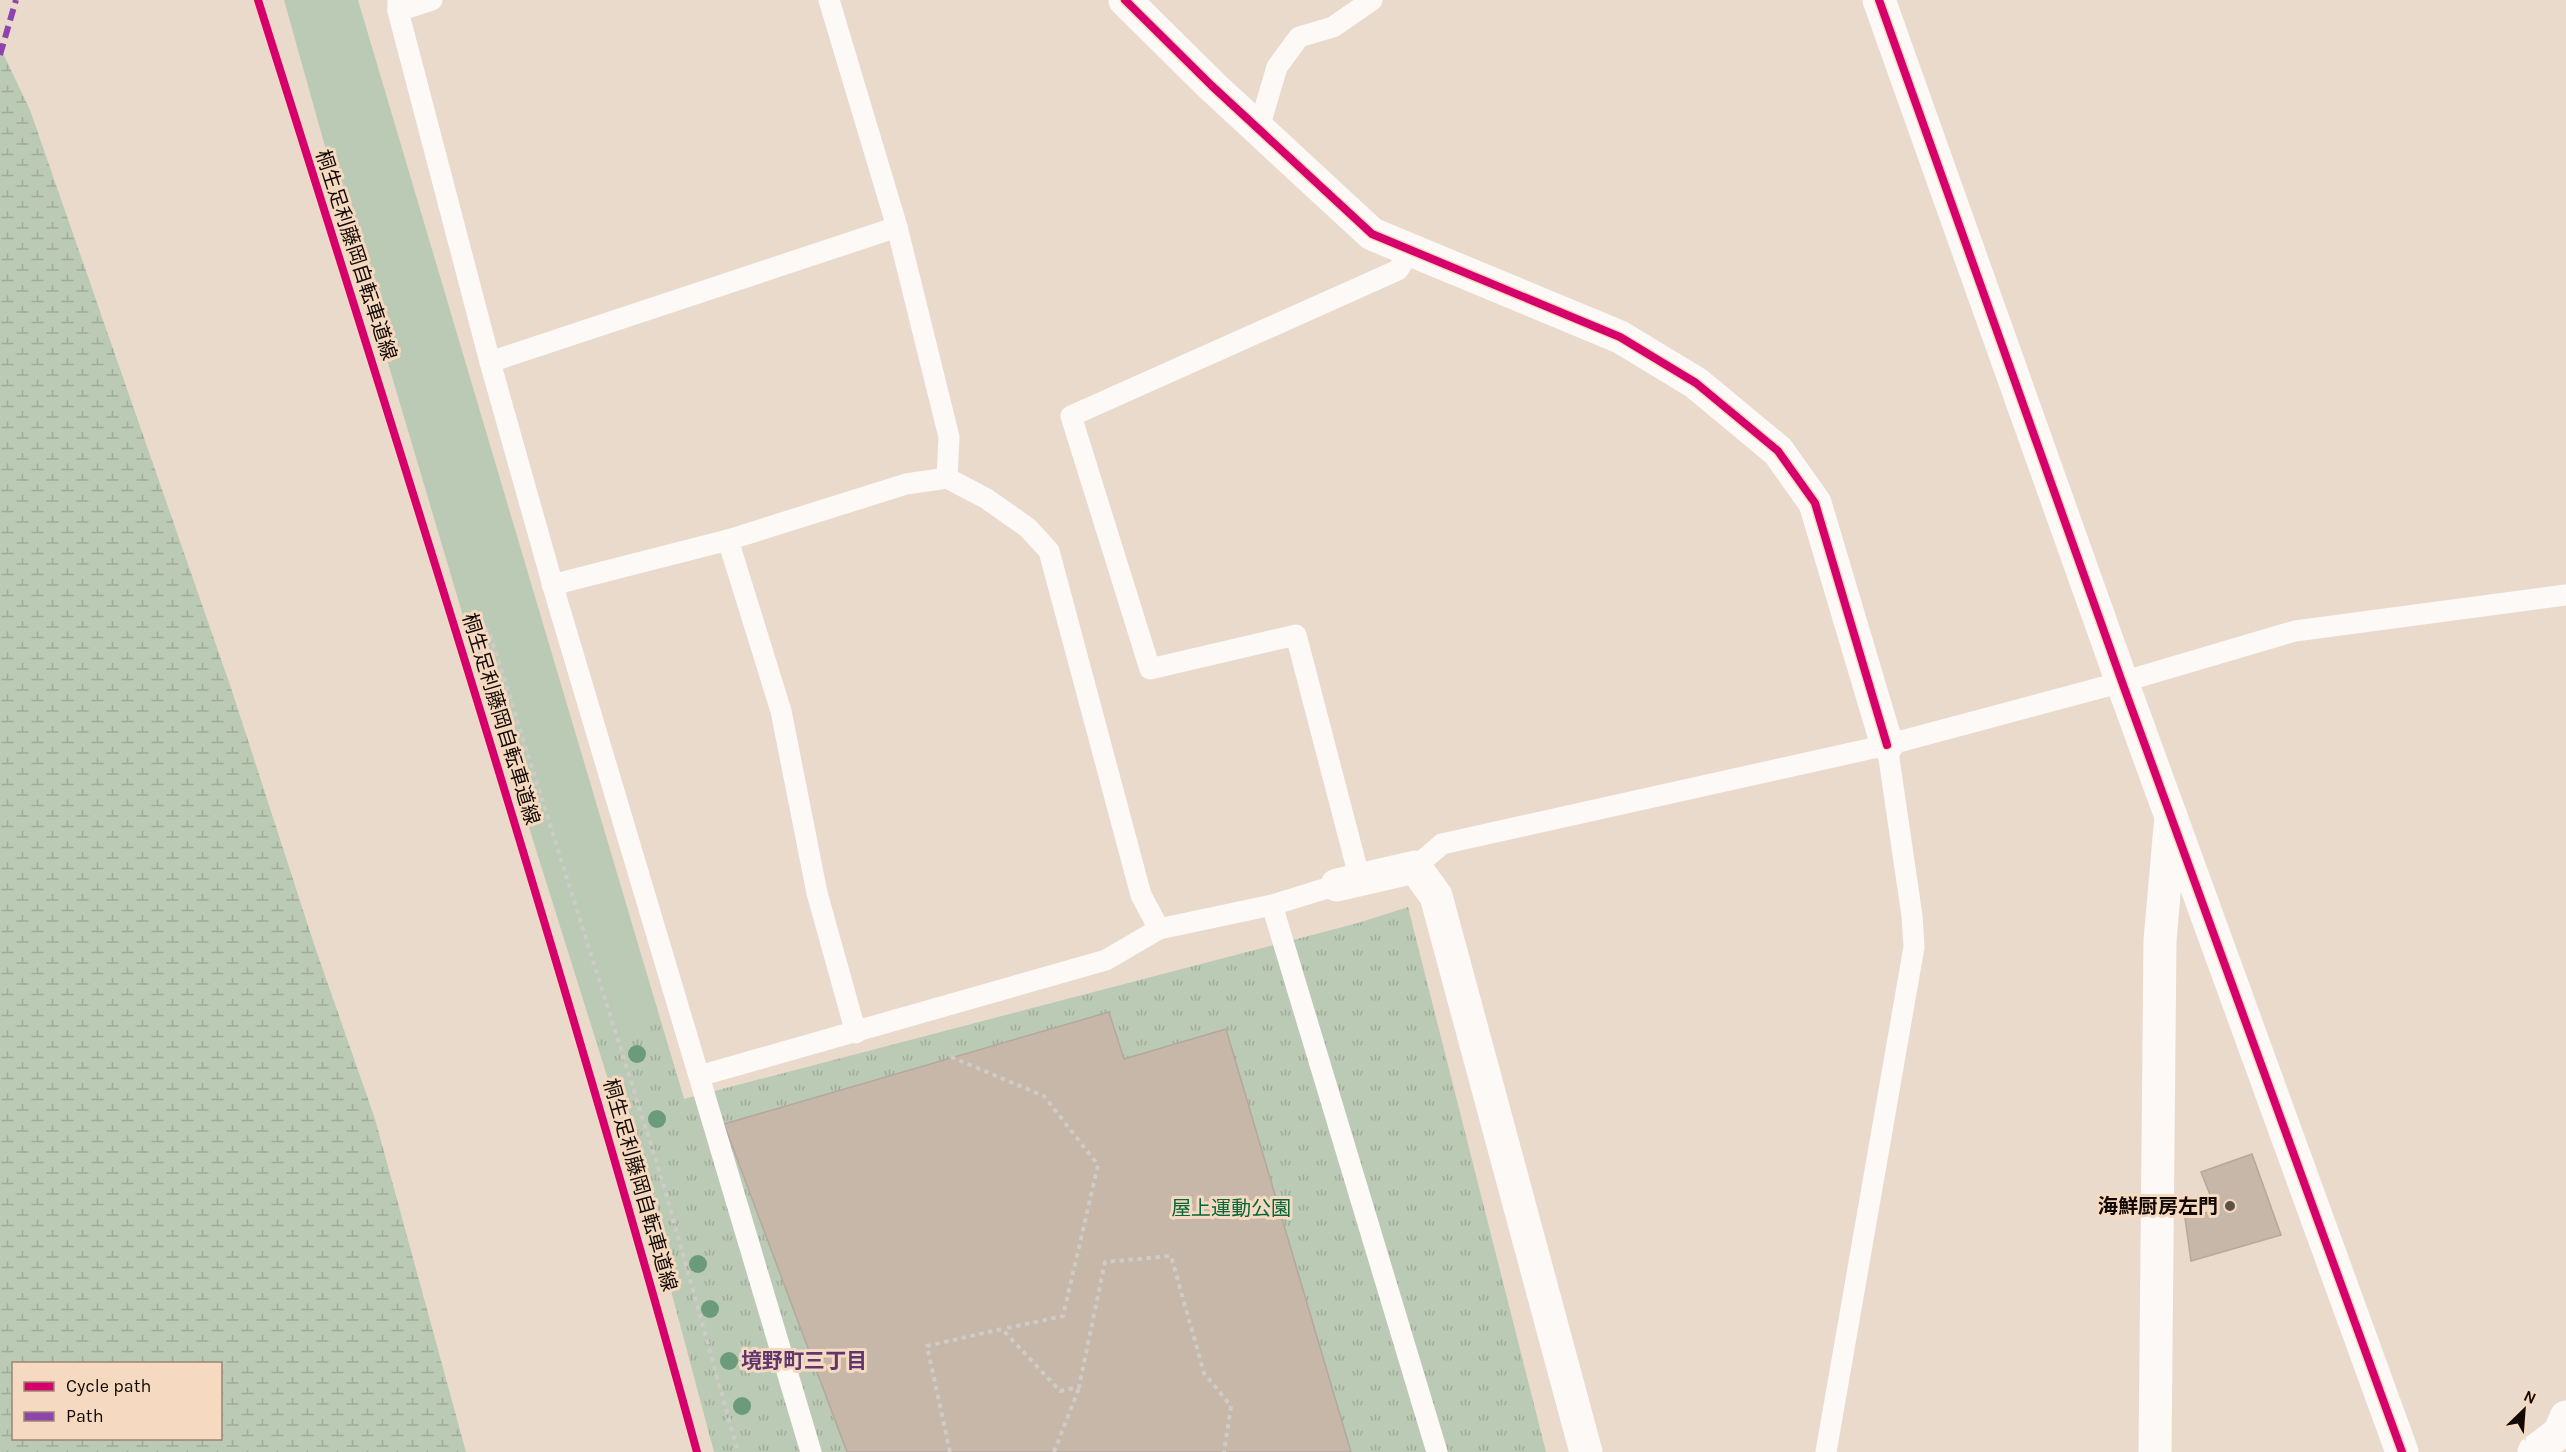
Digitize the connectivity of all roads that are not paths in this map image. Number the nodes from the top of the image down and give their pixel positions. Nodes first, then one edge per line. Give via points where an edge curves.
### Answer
1 (432, 0) edge
2 (829, 0) edge
3 (1125, 0) edge
4 (1372, 0) edge
5 (1879, 0) edge
6 (396, 4) edge
7 (1259, 128) junction
8 (897, 227) junction
9 (1410, 251) junction
10 (490, 362) junction
11 (947, 478) junction
12 (728, 540) junction
13 (552, 585) junction
14 (2566, 595) edge
15 (2122, 682) junction
16 (1887, 745) junction
17 (2170, 816) junction
18 (1415, 867) junction
19 (1349, 882) junction
20 (1272, 905) junction
21 (1159, 929) junction
22 (856, 1033) junction
23 (699, 1076) junction
24 (2566, 1417) edge
25 (811, 1452) edge
26 (1437, 1452) edge
27 (1586, 1452) edge
28 (1826, 1452) edge
29 (2155, 1452) edge
30 (2402, 1452) edge
31 (2534, 1452) edge

1 - 6 lane
2 - 8 lane
3 - 7 street
4 - 7 lane via 1334,27 1299,37 1277,67
5 - 15 street
6 - 10 lane
7 - 9 street via 1372,234
8 - 10 lane
8 - 11 lane via 949,437
9 - 16 street via 1620,337 1696,383 1778,451 1815,503
9 - 19 lane via 1398,270 1071,416 1150,669 1296,635
10 - 13 lane
11 - 12 lane via 906,484
11 - 21 lane via 987,499 1028,528 1049,551 1141,895
12 - 13 lane
12 - 22 lane via 781,711 817,893
13 - 23 lane
14 - 15 lane via 2295,631
15 - 16 lane
15 - 17 street
16 - 18 lane via 1442,844
16 - 28 lane via 1914,947
17 - 29 street via 2160,940
17 - 30 street
18 - 19 street
18 - 27 street via 1436,896
19 - 20 lane
20 - 21 lane
20 - 26 lane
21 - 22 lane via 1106,960
22 - 23 lane
23 - 25 lane
24 - 31 street via 2559,1433

